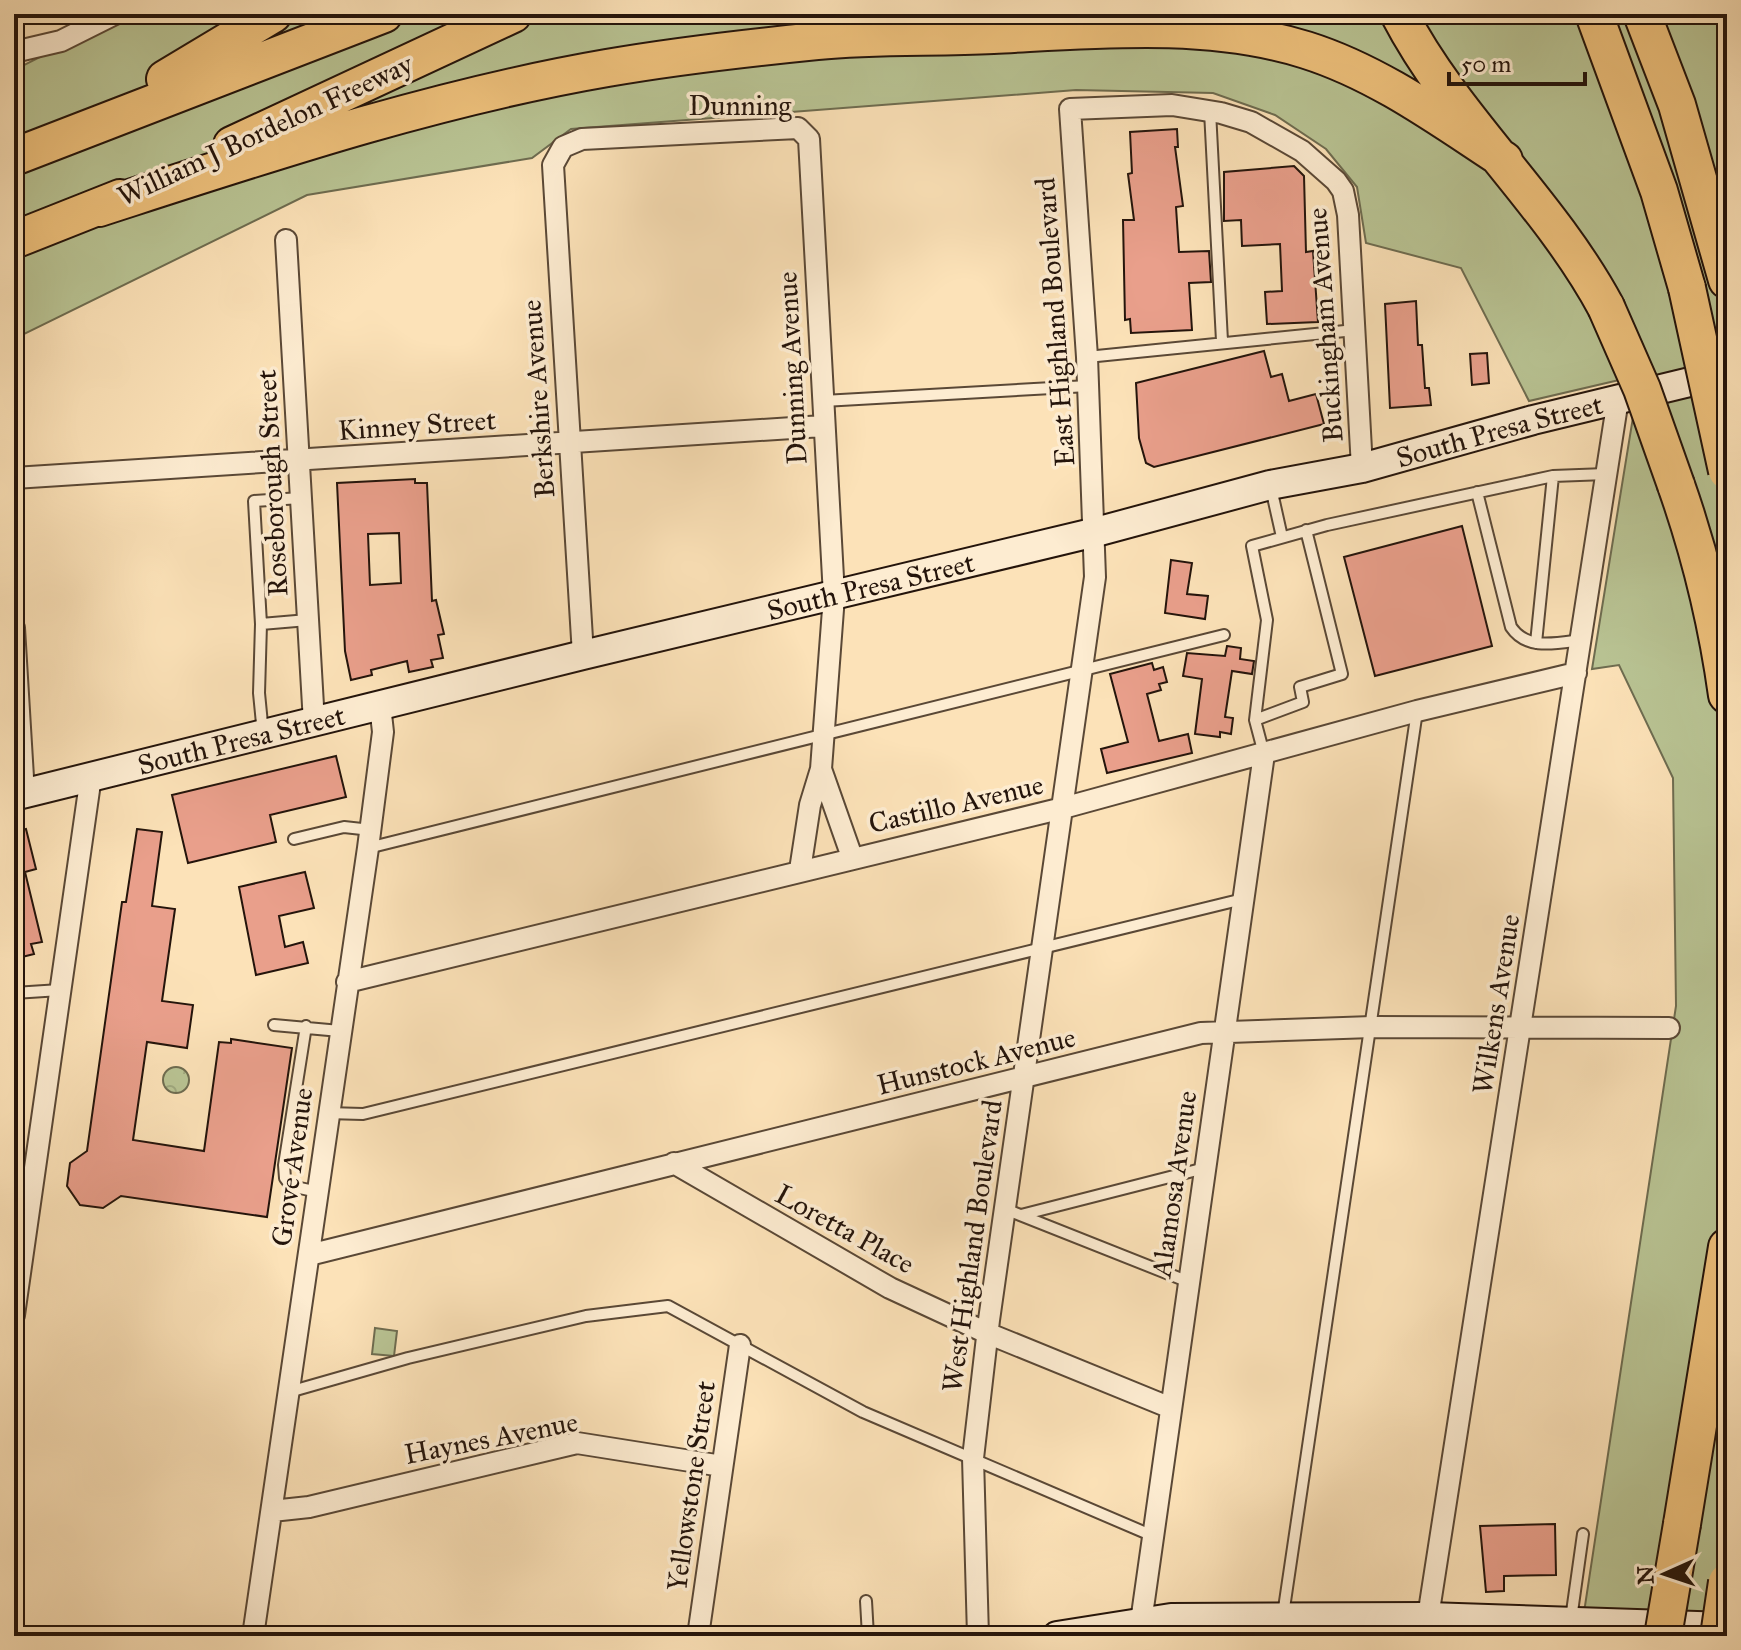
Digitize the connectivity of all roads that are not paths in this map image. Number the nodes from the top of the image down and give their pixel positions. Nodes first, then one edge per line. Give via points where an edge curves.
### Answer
1 (115, 14) edge
2 (273, 14) edge
3 (384, 14) edge
4 (513, 14) edge
5 (915, 14) edge
6 (1399, 14) edge
7 (1594, 14) edge
8 (1642, 14) edge
9 (821, 40) junction
10 (14, 52) edge
11 (1070, 109) joint
12 (1210, 111) junction
13 (807, 137) joint
14 (567, 145) joint
15 (14, 156) edge
16 (1504, 160) junction
17 (99, 208) junction
18 (14, 240) edge
19 (286, 240) dead end
20 (1726, 276) edge
21 (1355, 330) junction
22 (1222, 341) junction
23 (1087, 357) junction
24 (1727, 373) edge
25 (1088, 386) junction
26 (1618, 399) junction
27 (822, 401) junction
28 (823, 426) junction
29 (569, 443) junction
30 (299, 460) junction
31 (1362, 468) junction
32 (1727, 471) edge
33 (1606, 474) junction
34 (1553, 476) junction
35 (14, 478) edge
36 (1270, 485) junction
37 (1477, 492) junction
38 (301, 498) junction
39 (1306, 530) junction
40 (1096, 532) junction
41 (1282, 537) junction
42 (834, 596) junction
43 (308, 620) junction
44 (261, 624) junction
45 (14, 628) edge
46 (1224, 635) dead end
47 (1582, 640) junction
48 (1536, 643) junction
49 (583, 655) junction
50 (1080, 671) junction
51 (1576, 673) junction
52 (1727, 695) edge
53 (380, 705) junction
54 (1417, 711) junction
55 (1255, 720) junction
56 (314, 723) junction
57 (263, 734) junction
58 (823, 735) junction
59 (1264, 754) junction
60 (821, 769) junction
61 (91, 776) junction
62 (19, 795) edge
63 (1063, 808) junction
64 (294, 839) dead end
65 (370, 839) junction
66 (852, 857) junction
67 (800, 870) junction
68 (1243, 899) junction
69 (1043, 945) junction
70 (347, 982) junction
71 (60, 990) junction
72 (14, 993) edge
73 (274, 1025) dead end
74 (306, 1026) junction
75 (1372, 1027) junction
76 (1521, 1028) junction
77 (1669, 1028) dead end
78 (1224, 1030) junction
79 (340, 1031) junction
80 (1024, 1078) junction
81 (327, 1113) junction
82 (674, 1163) junction
83 (1205, 1168) junction
84 (318, 1192) junction
85 (1013, 1212) junction
86 (1727, 1247) edge
87 (19, 1255) edge
88 (309, 1255) junction
89 (1189, 1282) junction
90 (14, 1315) edge
91 (987, 1333) junction
92 (740, 1345) junction
93 (289, 1392) junction
94 (1171, 1408) junction
95 (973, 1458) junction
96 (722, 1466) junction
97 (272, 1511) junction
98 (1583, 1534) dead end
99 (1153, 1536) junction
100 (1727, 1582) edge
101 (866, 1601) dead end
102 (1428, 1617) junction
103 (1291, 1621) junction
104 (1571, 1622) junction
105 (1727, 1627) edge
106 (1122, 1628) edge
107 (253, 1636) edge
108 (698, 1636) edge
109 (868, 1636) edge
110 (978, 1636) edge
111 (1057, 1636) edge
112 (1663, 1636) edge
113 (1719, 1636) edge

1 - 10 street via 61,41
2 - 15 highway via 181,71
3 - 15 highway, William J Bordelon Freeway
4 - 17 highway, William J Bordelon Freeway
5 - 9 highway
6 - 16 highway via 1443,84
7 - 32 highway, bridge via 1659,191 1687,288
8 - 20 highway via 1677,105
9 - 16 highway via 1161,30 1268,40 1343,63 1409,98
9 - 17 highway via 606,68 493,91 345,128
11 - 12 street, Buckingham Avenue via 1172,105
11 - 23 street, East Highland Boulevard
12 - 21 street, Buckingham Avenue via 1251,122 1302,151 1343,191
12 - 22 lane
13 - 14 street, Dunning via 798,128 582,139
13 - 27 street, Dunning Avenue
14 - 29 street, Berkshire Avenue via 553,165 553,179
16 - 52 highway, bridge via 1565,239 1606,307 1642,389 1692,530 1720,642
17 - 18 highway, William J Bordelon Freeway
19 - 30 street, Roseborough Street
21 - 22 lane
21 - 31 street, Buckingham Avenue
22 - 23 lane
23 - 25 street, East Highland Boulevard
24 - 26 main road, South Presa Street
25 - 27 lane
25 - 40 street, East Highland Boulevard
26 - 31 main road, South Presa Street
26 - 33 street, Wilkens Avenue
27 - 28 street, Dunning Avenue
28 - 29 street, Kinney Street
28 - 42 street, Dunning Avenue
29 - 30 street, Kinney Street
29 - 49 street, Berkshire Avenue
30 - 35 street, Kinney Street
30 - 38 street, Roseborough Street
31 - 36 main road, South Presa Street
33 - 34 lane
33 - 47 street, Wilkens Avenue
34 - 37 lane
34 - 48 lane
36 - 40 main road, South Presa Street
36 - 41 lane
37 - 39 lane
37 - 48 lane via 1511,627 1517,636
38 - 43 street, Roseborough Street
38 - 44 lane via 254,501
39 - 41 lane
39 - 55 lane via 1342,674 1300,687 1303,702
40 - 42 main road, South Presa Street
40 - 50 street, West Highland Boulevard via 1095,577
41 - 55 lane via 1252,546 1267,620
42 - 49 main road, South Presa Street
42 - 58 street, Dunning Avenue
43 - 44 lane
43 - 56 street, Roseborough Street
44 - 57 lane
45 - 62 street
46 - 50 lane
47 - 48 lane
47 - 51 street, Wilkens Avenue
49 - 53 main road, South Presa Street
50 - 58 lane
50 - 63 street, West Highland Boulevard
51 - 54 street, Castillo Avenue
51 - 76 street, Wilkens Avenue
53 - 56 main road, South Presa Street
53 - 65 street, Grove Avenue via 383,732
54 - 59 street, Castillo Avenue
54 - 75 lane
55 - 59 lane
56 - 57 main road, South Presa Street
57 - 61 main road, South Presa Street
58 - 60 street, Dunning Avenue
58 - 65 lane
59 - 63 street, Castillo Avenue
59 - 68 street, Alamosa Avenue
60 - 66 street
60 - 67 street
61 - 62 main road, South Presa Street
61 - 71 street
63 - 66 street, Castillo Avenue
63 - 69 street, West Highland Boulevard
64 - 65 lane via 344,827
65 - 70 street, Grove Avenue
66 - 67 street, Castillo Avenue
67 - 70 street, Castillo Avenue
68 - 69 lane
68 - 78 street, Alamosa Avenue
69 - 80 street, West Highland Boulevard
69 - 81 lane via 363,1114
70 - 79 street, Grove Avenue
71 - 72 lane
71 - 87 street
73 - 74 lane
74 - 79 lane
74 - 84 lane via 284,1165 291,1186
75 - 76 street, Hunstock Avenue
75 - 78 street, Hunstock Avenue
75 - 103 lane
76 - 77 street, Hunstock Avenue
76 - 102 street, Wilkens Avenue
78 - 80 street, Hunstock Avenue
78 - 83 street, Alamosa Avenue
79 - 81 street, Grove Avenue
80 - 82 street, Hunstock Avenue
80 - 85 street, West Highland Boulevard
81 - 84 street, Grove Avenue
82 - 88 street, Hunstock Avenue
82 - 91 street, Loretta Place via 890,1288
83 - 85 lane
83 - 89 street, Alamosa Avenue
84 - 88 street, Grove Avenue
85 - 89 lane
85 - 91 street, West Highland Boulevard
86 - 112 highway, bridge
87 - 90 street
88 - 93 street, Grove Avenue
89 - 94 street, Alamosa Avenue
91 - 94 street, Loretta Place
91 - 95 street, West Highland Boulevard
92 - 93 lane via 668,1306 586,1316
92 - 95 lane via 863,1412
92 - 96 street, Yellowstone Street
93 - 97 street, Grove Avenue
94 - 99 street, Alamosa Avenue
95 - 99 lane
95 - 110 street, West Highland Boulevard
96 - 97 street, Haynes Avenue via 577,1443 309,1507
96 - 108 street, Yellowstone Street
97 - 107 street, Grove Avenue
98 - 104 lane
99 - 106 street, Alamosa Avenue
100 - 113 highway, bridge
101 - 109 lane
102 - 103 main road
102 - 104 main road
103 - 106 main road via 1170,1622
104 - 105 main road
106 - 111 main road

